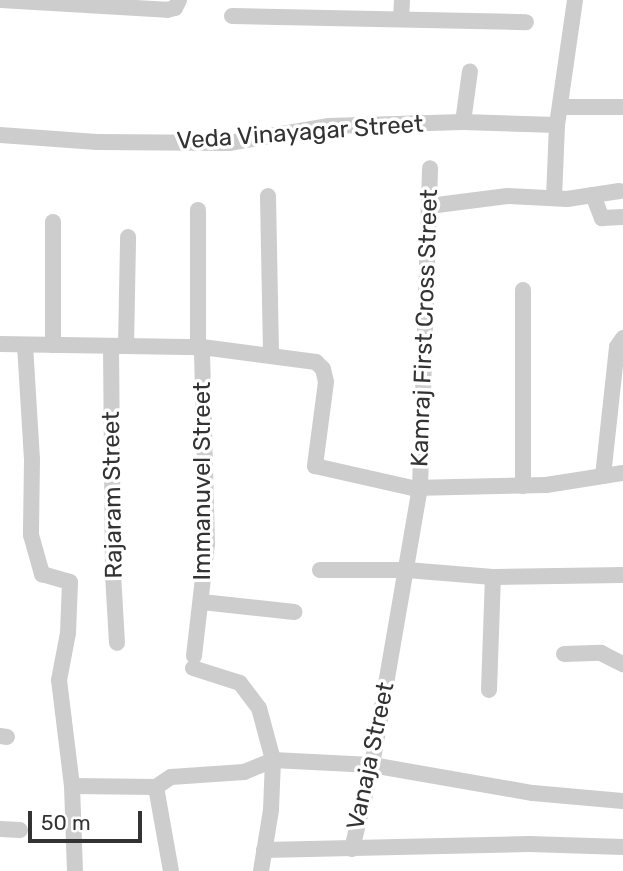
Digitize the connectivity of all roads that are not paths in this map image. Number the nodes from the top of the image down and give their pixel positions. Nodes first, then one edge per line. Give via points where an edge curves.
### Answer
1 (1, 0) edge
2 (402, 0) edge
3 (575, 0) edge
4 (173, 5) edge
5 (232, 16) dead end
6 (401, 19) junction
7 (526, 22) dead end
8 (470, 71) dead end
9 (560, 107) junction
10 (623, 107) edge
11 (463, 122) junction
12 (557, 125) junction
13 (0, 135) edge
14 (430, 168) dead end
15 (619, 191) dead end
16 (593, 195) junction
17 (268, 197) dead end
18 (554, 197) junction
19 (429, 206) junction
20 (198, 210) dead end
21 (623, 217) edge
22 (53, 222) dead end
23 (128, 237) dead end
24 (523, 290) dead end
25 (623, 338) edge
26 (0, 344) edge
27 (25, 345) junction
28 (53, 345) junction
29 (118, 346) junction
30 (200, 347) junction
31 (271, 356) junction
32 (623, 473) edge
33 (603, 476) junction
34 (523, 486) junction
35 (420, 488) junction
36 (320, 570) dead end
37 (407, 570) junction
38 (623, 575) edge
39 (493, 577) junction
40 (202, 603) junction
41 (294, 612) dead end
42 (117, 643) dead end
43 (564, 654) dead end
44 (623, 664) edge
45 (489, 690) dead end
46 (273, 760) junction
47 (372, 765) junction
48 (72, 786) junction
49 (156, 787) junction
50 (623, 801) edge
51 (0, 830) edge
52 (20, 831) dead end
53 (623, 847) edge
54 (352, 849) junction
55 (264, 850) junction
56 (75, 871) edge
57 (171, 871) edge
58 (261, 871) edge

1 - 4 street
2 - 6 street
3 - 9 street
5 - 6 street
6 - 7 street
8 - 11 street
9 - 10 street
9 - 12 street
11 - 12 street, Veda Vinayagar Street
11 - 13 street, Veda Vinayagar Street via 328,126 229,143 97,142
12 - 18 street
14 - 19 street, Kamraj First Cross Street
15 - 16 street
16 - 18 street
16 - 21 street via 602,218
17 - 31 street
18 - 19 street via 507,195
19 - 35 street, Kamraj First Cross Street
20 - 30 street, Immanuvel Street
22 - 28 street
23 - 29 street, Rajaram Street
24 - 34 street
25 - 33 street via 617,347
26 - 27 street
27 - 28 street
27 - 48 street via 31,535 42,574 70,582 68,633 59,680
28 - 29 street
29 - 30 street
29 - 42 street, Rajaram Street via 113,574
30 - 31 street
30 - 40 street, Immanuvel Street via 207,544
31 - 35 street via 316,362 323,369 326,382 315,466
32 - 33 street
33 - 34 street
34 - 35 street
35 - 37 street, Kamraj First Cross Street
36 - 37 street
37 - 39 street
37 - 47 street, Vanaja Street
38 - 39 street
39 - 45 street
40 - 41 street
40 - 46 street, Immanuvel Street via 194,662 240,683 259,708
43 - 44 street via 601,653
46 - 47 street
46 - 49 street via 244,772 171,777
46 - 55 street
47 - 50 street via 533,793
47 - 54 street, Vanaja Street
48 - 49 street
48 - 56 street
49 - 57 street
51 - 52 street
53 - 54 street via 529,844
54 - 55 street, Vanaja Street
55 - 58 street

